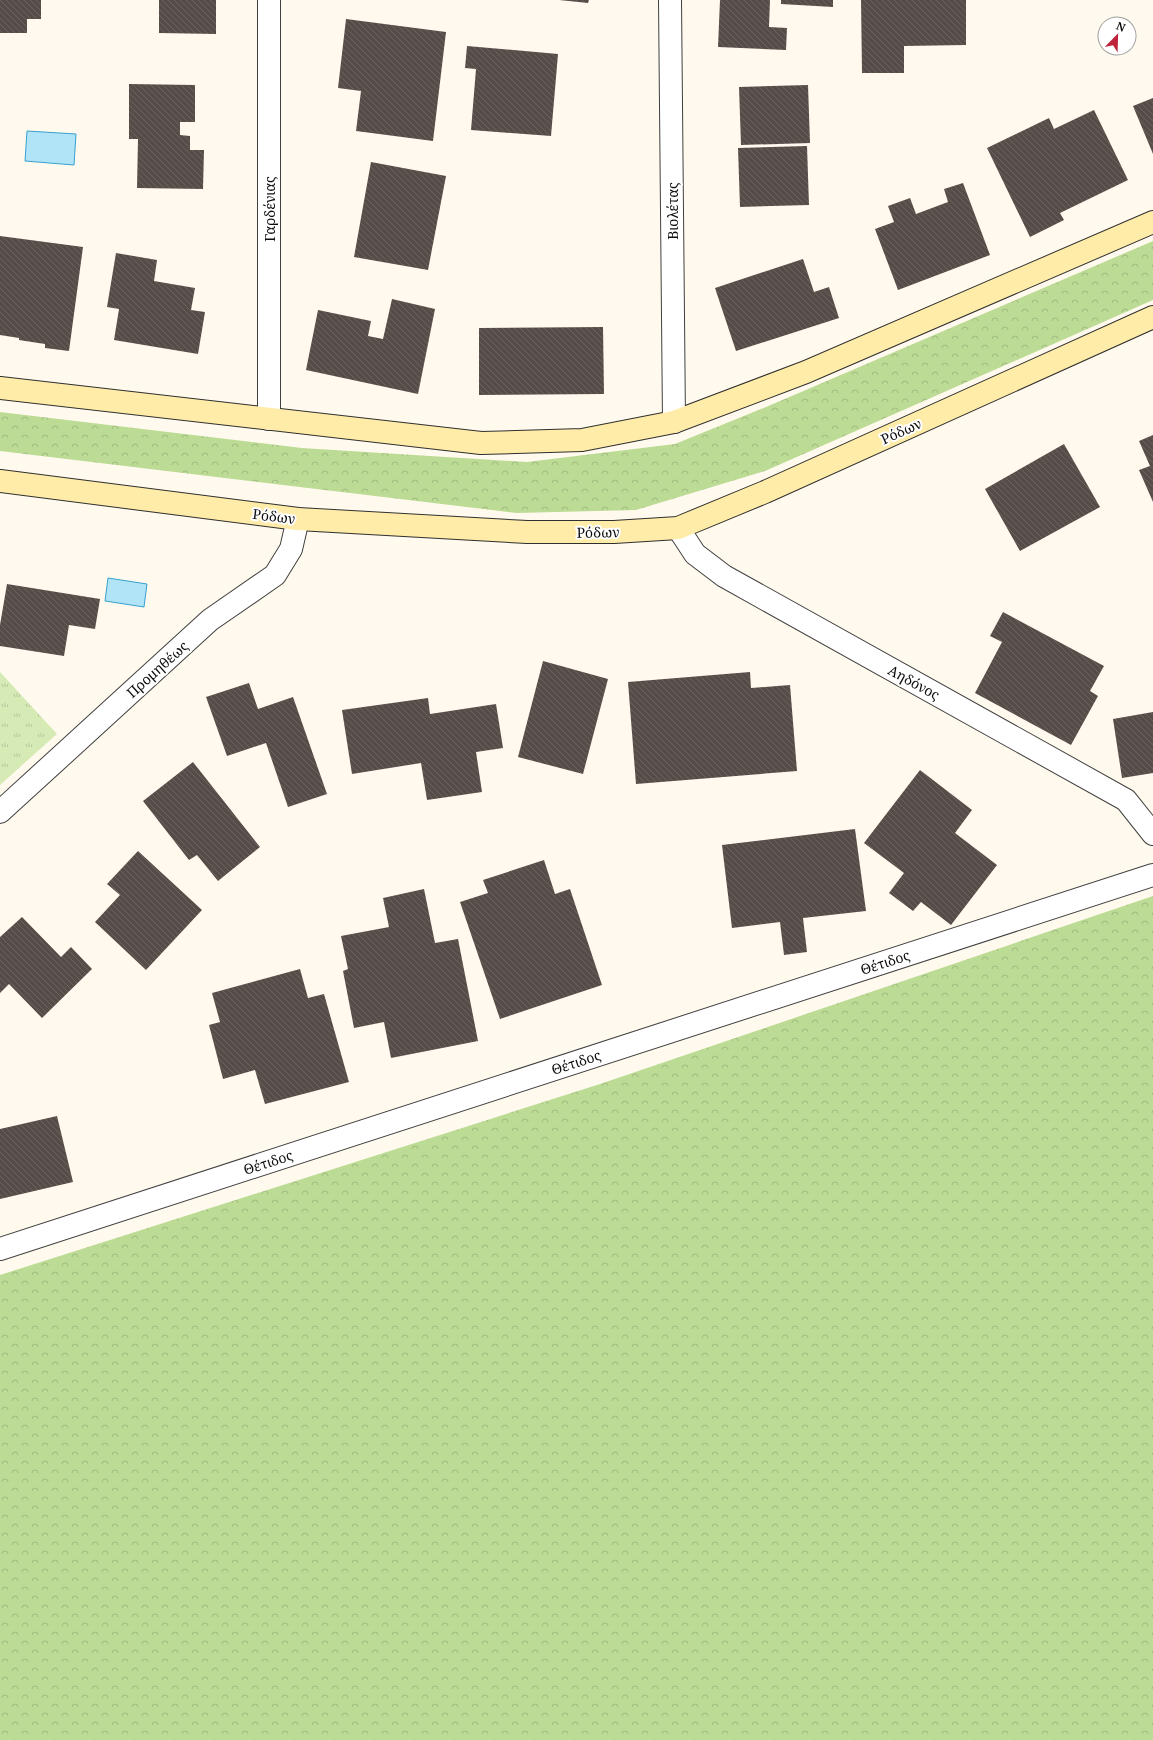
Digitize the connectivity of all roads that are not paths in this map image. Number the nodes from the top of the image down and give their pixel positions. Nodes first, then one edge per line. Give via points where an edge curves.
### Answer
1 (269, 0) edge
2 (670, 0) edge
3 (1153, 222) edge
4 (1153, 317) edge
5 (0, 388) edge
6 (269, 419) junction
7 (674, 422) junction
8 (0, 481) edge
9 (298, 519) junction
10 (678, 528) junction
11 (0, 812) edge
12 (1153, 834) edge
13 (1153, 875) edge
14 (0, 1249) edge

1 - 6 street, Γαρδένιας
2 - 7 street, Βιολέτας
3 - 7 street via 806,372
4 - 10 street, Ρόδων via 765,492
5 - 6 street
6 - 7 street via 481,443 582,440
8 - 9 street, Ρόδων
9 - 10 street, Ρόδων via 527,532 614,532
9 - 11 street, Προμηθέως via 291,549 275,575 210,620
10 - 12 street, Αηδόνος via 695,554 724,576 1126,800
13 - 14 street, Θέτιδος

